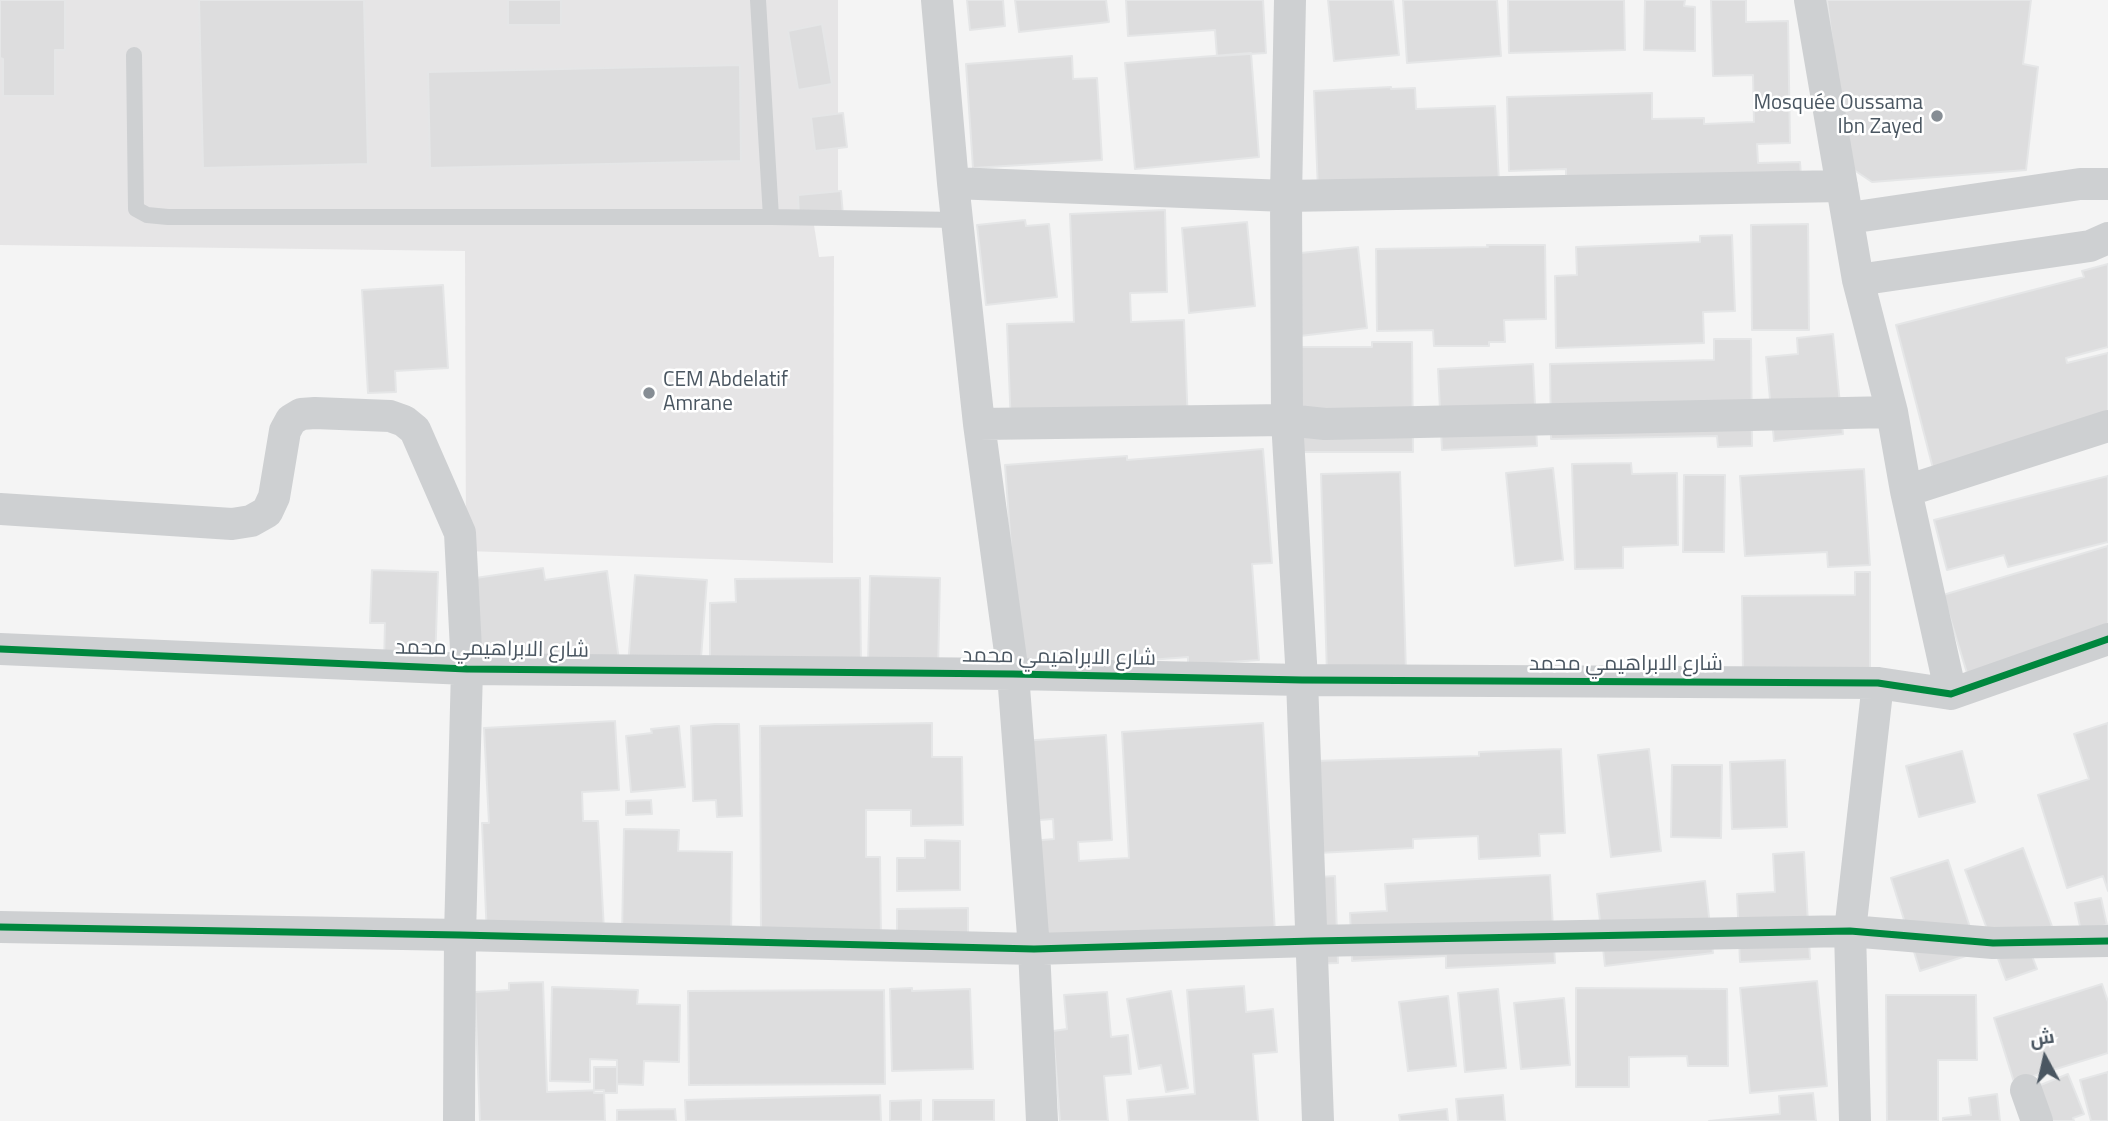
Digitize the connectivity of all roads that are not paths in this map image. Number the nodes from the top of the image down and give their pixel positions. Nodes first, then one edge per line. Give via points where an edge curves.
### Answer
1 (758, 0) edge
2 (937, 0) edge
3 (1290, 0) edge
4 (1810, 0) edge
5 (134, 55) dead end
6 (953, 183) junction
7 (2108, 184) edge
8 (1842, 186) junction
9 (1286, 196) junction
10 (771, 217) junction
11 (1849, 218) junction
12 (957, 220) junction
13 (2108, 238) edge
14 (1858, 280) junction
15 (1892, 412) junction
16 (1287, 420) junction
17 (979, 424) junction
18 (2108, 426) edge
19 (1906, 491) junction
20 (0, 509) edge
21 (2108, 639) edge
22 (0, 649) edge
23 (467, 669) junction
24 (1013, 674) junction
25 (1301, 680) junction
26 (1878, 683) junction
27 (1951, 694) junction
28 (0, 927) edge
29 (1850, 931) junction
30 (460, 935) junction
31 (1312, 941) junction
32 (2108, 941) edge
33 (1034, 949) junction
34 (2026, 1090) dead end
35 (459, 1121) edge
36 (1042, 1121) edge
37 (1318, 1121) edge
38 (1855, 1121) edge
39 (2037, 1121) edge

1 - 10 lane
2 - 6 street
3 - 9 street
4 - 8 street
5 - 10 lane via 136,209 147,215
6 - 9 street
6 - 12 street
7 - 11 street via 2080,184
8 - 9 street
8 - 11 street
9 - 16 street
10 - 12 lane
11 - 14 street
12 - 17 street
13 - 14 street via 2090,246
14 - 15 street
15 - 16 street via 1325,424
15 - 19 street
16 - 17 street
16 - 25 street
17 - 24 street
18 - 19 street
19 - 27 street
20 - 23 street via 232,524 251,521 267,512 274,497 285,430 291,420 315,413 390,416 415,430 460,533
21 - 27 street, شارع الابراهيمي محمد
22 - 23 street, شارع الابراهيمي محمد
23 - 24 street, شارع الابراهيمي محمد
23 - 30 street
24 - 25 street, شارع الابراهيمي محمد
24 - 33 street
25 - 26 street, شارع الابراهيمي محمد
25 - 31 street
26 - 27 street, شارع الابراهيمي محمد
26 - 29 street
28 - 30 street
29 - 31 street
29 - 32 street via 1993,943
29 - 38 street
30 - 33 street
30 - 35 street
31 - 33 street
31 - 37 street
33 - 36 street
34 - 39 street

